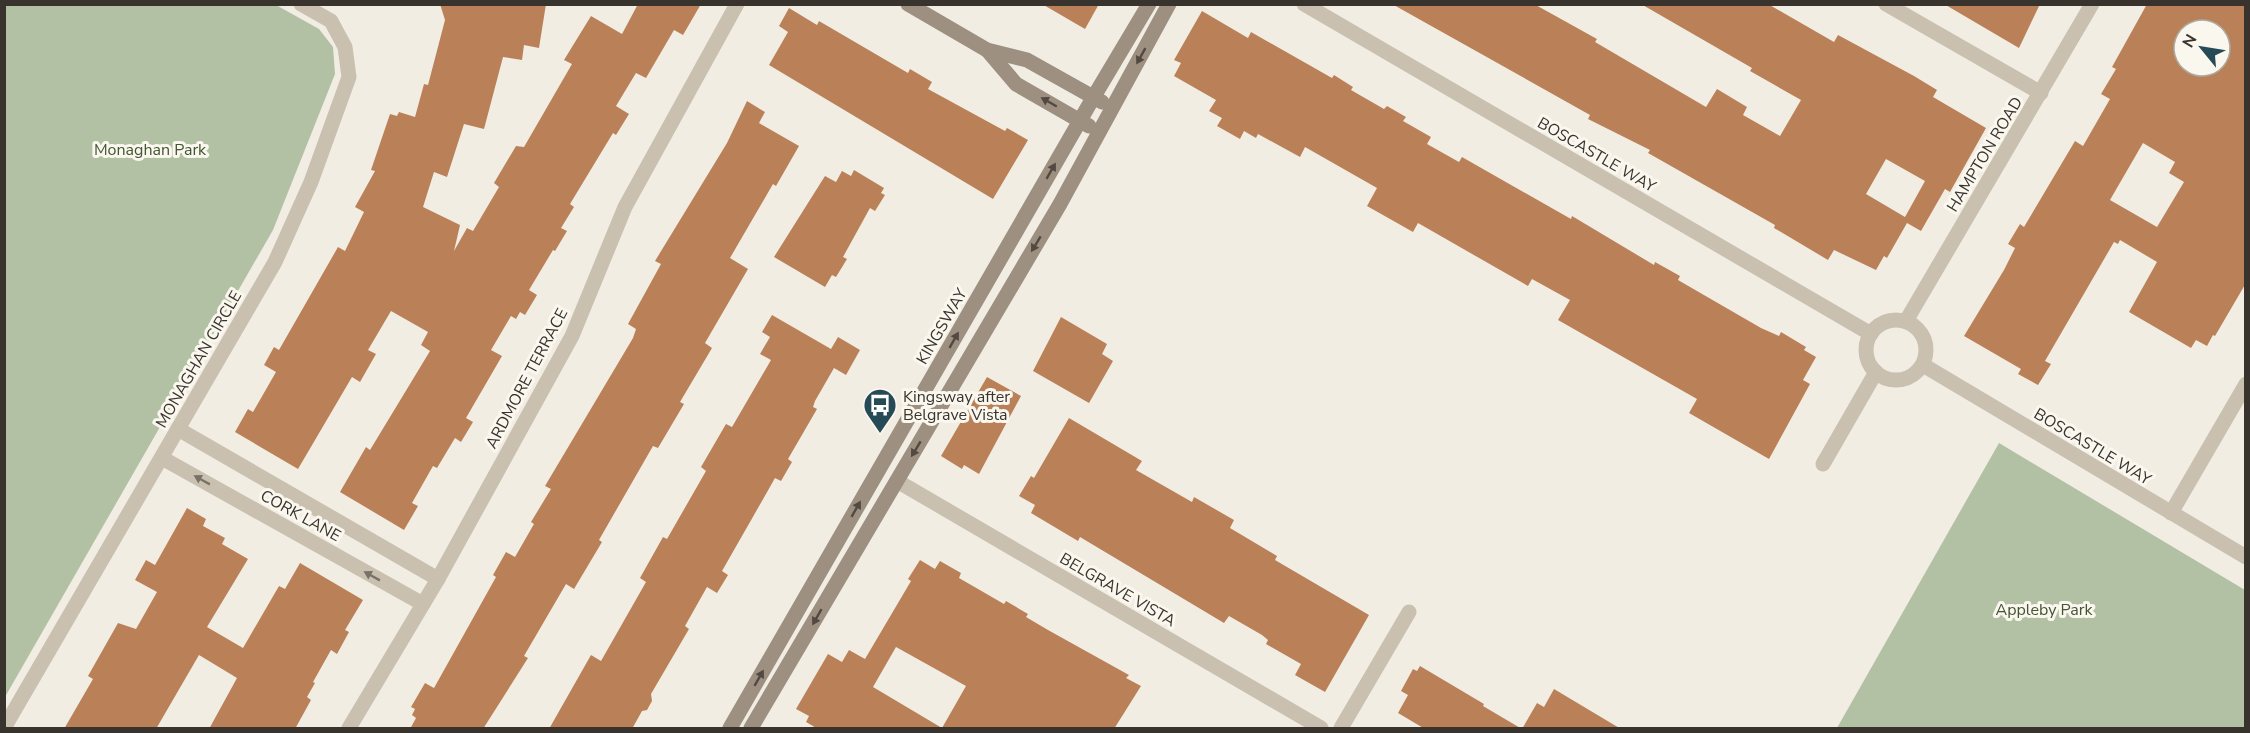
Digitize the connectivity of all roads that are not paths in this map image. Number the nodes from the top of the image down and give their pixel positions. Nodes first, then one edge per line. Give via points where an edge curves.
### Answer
1 (301, 4) edge
2 (737, 4) edge
3 (908, 4) edge
4 (1149, 4) edge
5 (1169, 4) edge
6 (1304, 4) edge
7 (1886, 4) edge
8 (2092, 4) edge
9 (987, 50) junction
10 (2041, 93) junction
11 (1093, 98) junction
12 (1113, 107) junction
13 (1080, 121) junction
14 (1099, 132) junction
15 (1906, 321) junction
16 (1871, 334) junction
17 (1923, 365) junction
18 (1876, 372) junction
19 (2246, 384) edge
20 (178, 429) junction
21 (162, 458) junction
22 (1824, 464) dead end
23 (897, 481) junction
24 (2170, 513) junction
25 (2246, 557) edge
26 (438, 579) junction
27 (423, 604) junction
28 (1409, 612) dead end
29 (4, 728) edge
30 (731, 728) edge
31 (349, 729) edge
32 (751, 729) edge
33 (1321, 729) edge
34 (1341, 729) edge

1 - 20 street, MONAGHAN CIRCLE via 331,21 345,47 349,77 311,182 275,262
2 - 26 street, ARDMORE TERRACE via 625,207 572,336
3 - 9 main road
4 - 11 main road, KINGSWAY
5 -> 12 main road
6 - 16 street, BOSCASTLE WAY
7 - 10 street
8 - 10 street, HAMPTON ROAD
9 - 11 main road via 1027,60
13 -> 9 main road via 1016,84
10 - 15 street, HAMPTON ROAD
11 - 12 main road
11 - 13 main road, KINGSWAY
12 - 14 main road
13 - 14 main road
30 -> 13 main road, KINGSWAY
14 -> 23 main road
15 - 16 street via 1886,322
15 - 17 street via 1915,326 1926,344
16 - 18 street via 1867,354
17 - 18 street via 1906,378 1886,378
17 - 24 street, BOSCASTLE WAY
18 - 22 street
19 - 24 street
20 - 21 street, MONAGHAN CIRCLE
20 - 26 street, CORK LANE
27 -> 21 street, CORK LANE
21 - 29 street, MONAGHAN CIRCLE
23 -> 32 main road
23 - 33 street, BELGRAVE VISTA
24 - 25 street, BOSCASTLE WAY
26 - 27 street, ARDMORE TERRACE
27 - 31 street, ARDMORE TERRACE
28 - 34 street

